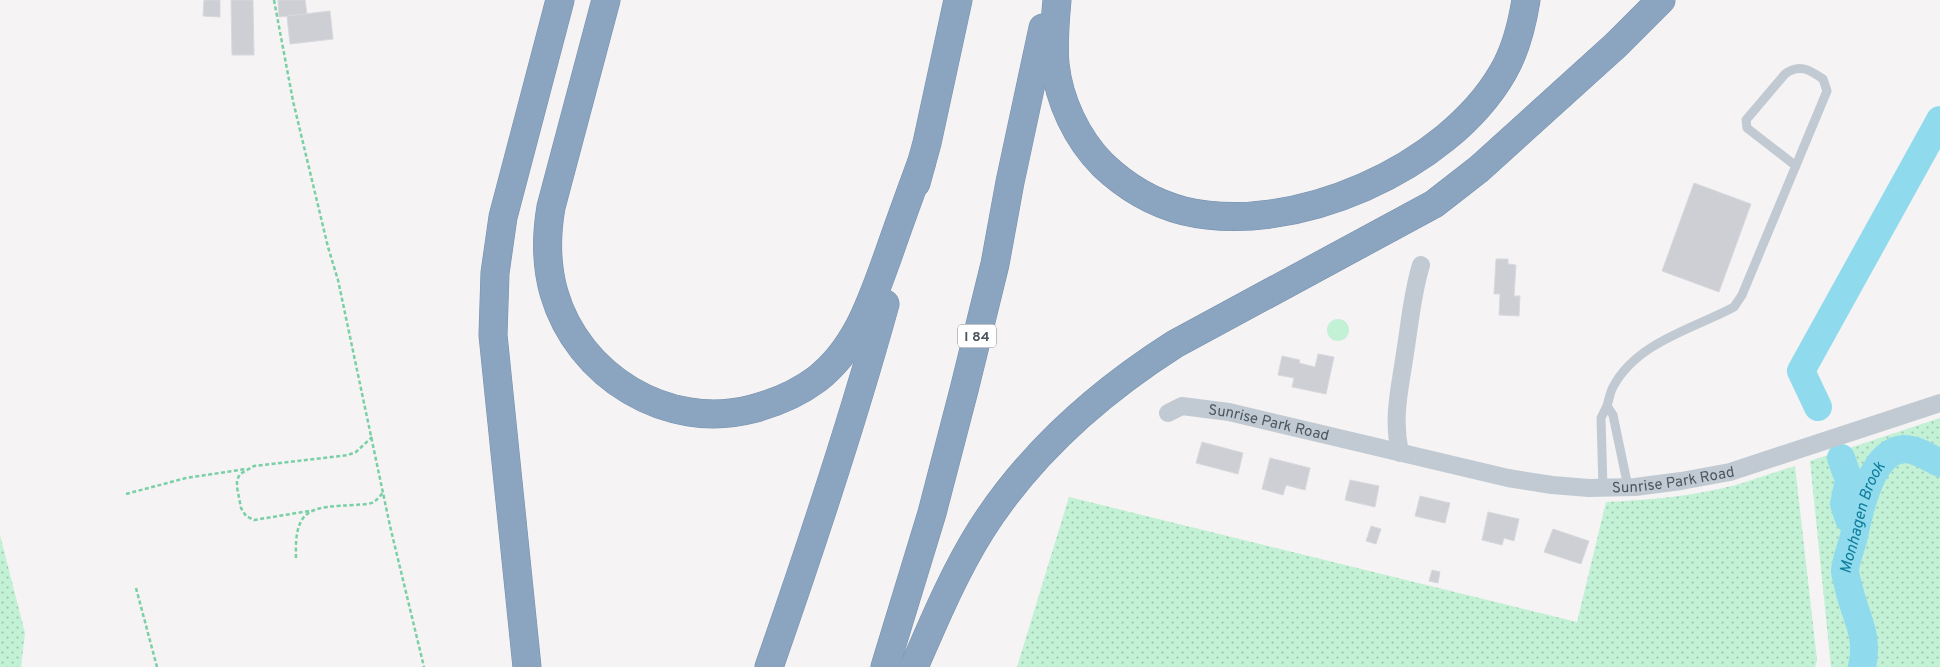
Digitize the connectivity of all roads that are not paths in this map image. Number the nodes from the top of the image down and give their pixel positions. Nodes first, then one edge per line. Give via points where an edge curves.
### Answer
1 (560, 0) edge
2 (606, 0) edge
3 (958, 0) edge
4 (1049, 0) edge
5 (1057, 0) edge
6 (1526, 0) edge
7 (1661, 0) edge
8 (921, 164) junction
9 (1796, 166) junction
10 (1421, 265) dead end
11 (1940, 403) edge
12 (1607, 406) junction
13 (1168, 413) dead end
14 (1400, 453) junction
15 (1628, 487) junction
16 (1603, 488) junction
17 (528, 667) edge
18 (769, 667) edge
19 (885, 667) edge
20 (914, 667) edge

1 - 17 highway via 504,217 495,273 493,335
2 - 8 highway via 552,207 547,231 548,262 558,306 579,344 600,369 636,394 685,412 726,414 771,404 817,379 856,335
3 - 8 highway
4 - 19 highway, I 84 via 972,361 932,513
5 - 6 highway via 1055,66 1061,94 1071,120 1093,155 1127,185 1165,205 1186,211 1245,216 1307,206 1366,187 1441,140 1470,114 1504,71 1516,46
7 - 20 highway via 1480,169 1434,204 1175,344 1090,404 1021,476 982,530 951,584
8 - 18 highway via 862,387
9 - 9 lane via 1827,91 1824,79 1800,67 1785,74 1746,120 1747,128
9 - 12 lane via 1742,296 1734,307 1645,352 1620,376 1612,388
10 - 14 street via 1414,287 1397,402 1395,432
11 - 15 street, Sunrise Park Road via 1730,472
12 - 15 lane via 1613,415
12 - 16 lane via 1601,418
13 - 14 street, Sunrise Park Road via 1182,406 1229,412
14 - 16 street, Sunrise Park Road via 1508,478
15 - 16 street, Sunrise Park Road

